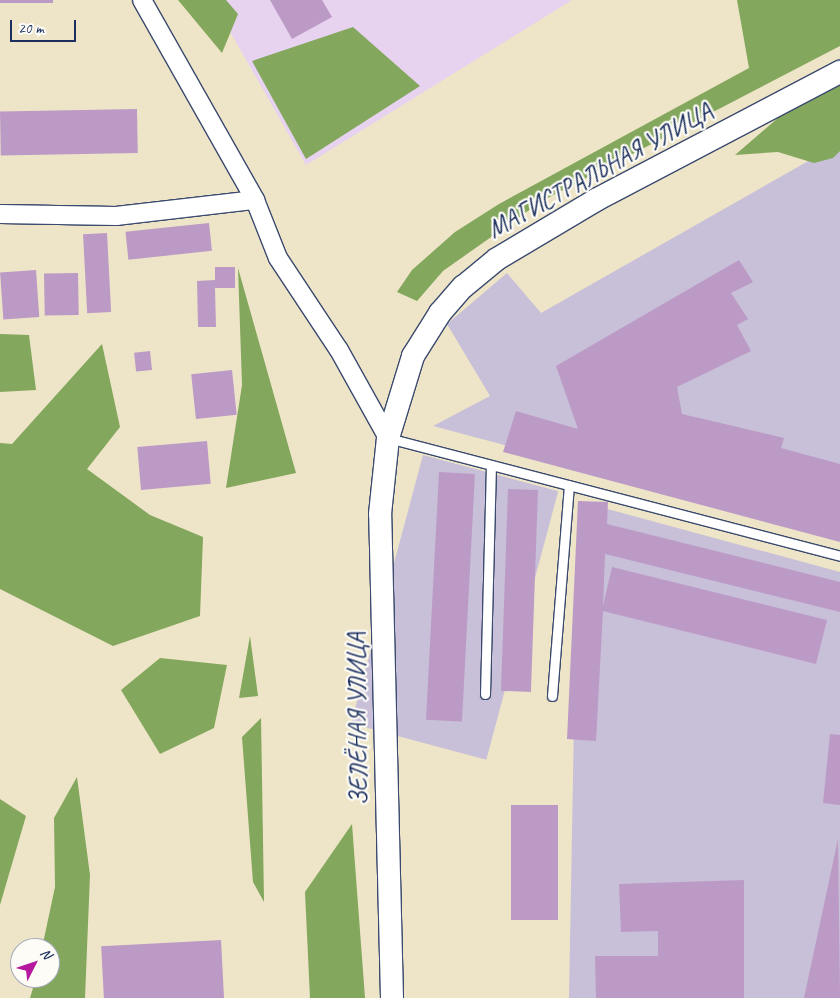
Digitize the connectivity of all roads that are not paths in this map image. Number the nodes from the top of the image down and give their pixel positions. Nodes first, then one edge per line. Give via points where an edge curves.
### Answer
1 (142, 0) edge
2 (840, 72) edge
3 (255, 200) junction
4 (0, 214) edge
5 (388, 438) junction
6 (490, 465) junction
7 (569, 486) junction
8 (840, 556) edge
9 (485, 694) dead end
10 (552, 696) dead end
11 (392, 998) edge

1 - 3 street
2 - 5 street, МАГИСТРАЛЬНАЯ УЛИЦА via 596,200 497,259 463,287 440,313 413,356
3 - 4 street via 116,216
3 - 5 street via 278,258 339,350
5 - 6 lane
5 - 11 street, ЗЕЛЁНАЯ УЛИЦА via 380,514
6 - 7 lane
6 - 9 lane
7 - 8 lane
7 - 10 lane

